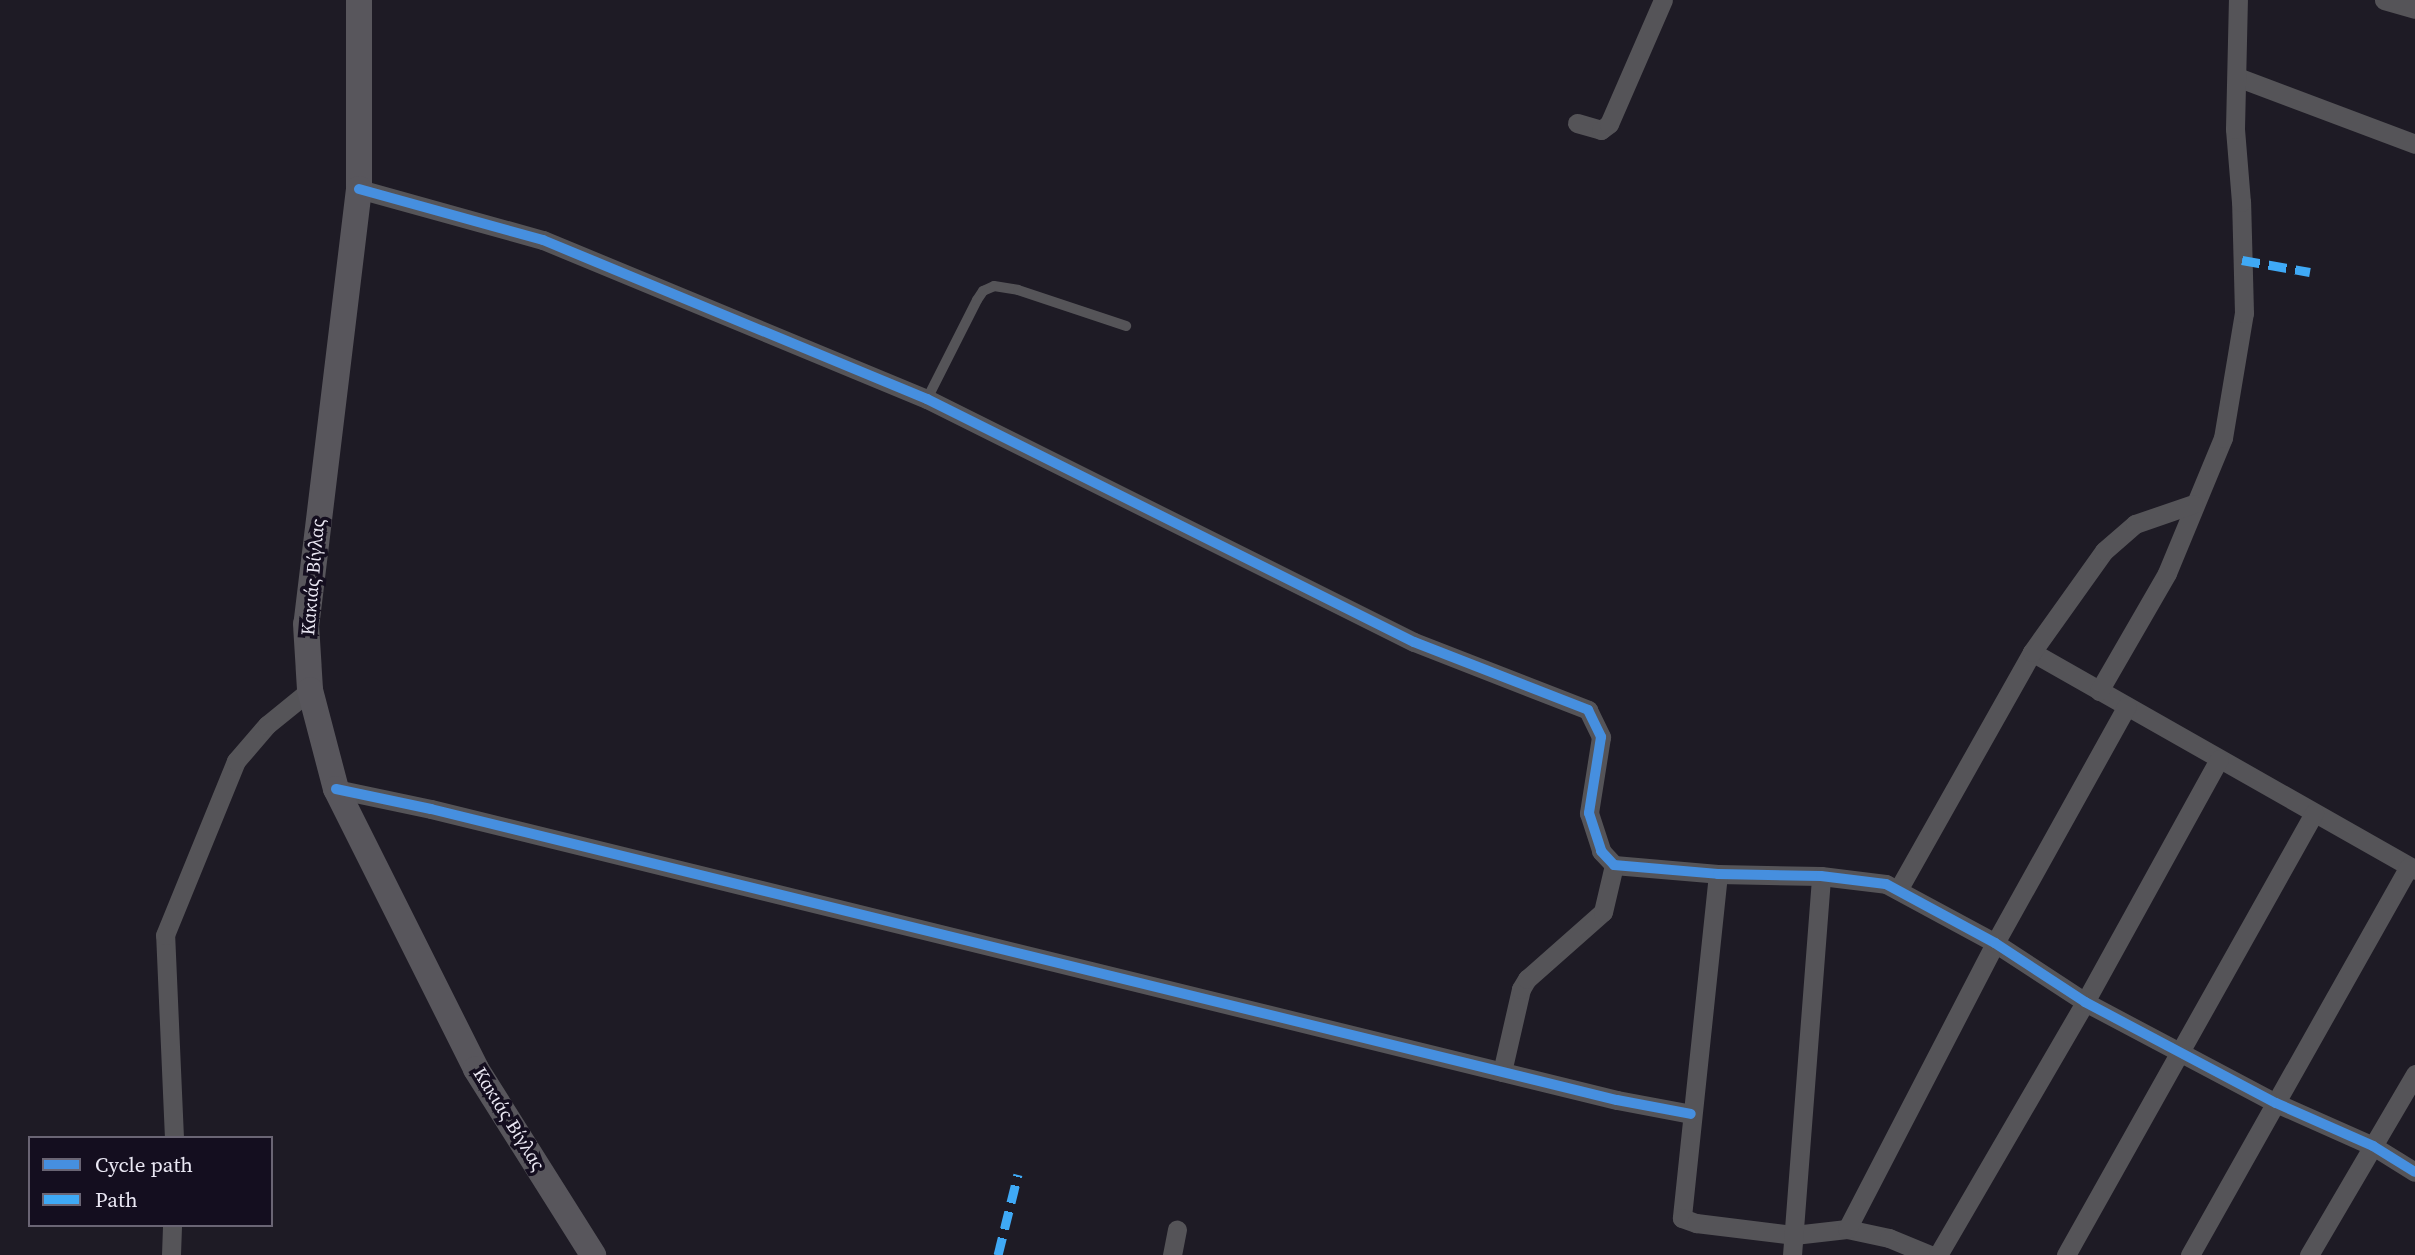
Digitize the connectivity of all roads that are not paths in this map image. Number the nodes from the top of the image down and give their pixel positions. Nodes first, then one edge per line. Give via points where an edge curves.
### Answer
1 (359, 0) edge
2 (1663, 0) edge
3 (2238, 0) edge
4 (2384, 0) edge
5 (2415, 9) edge
6 (2237, 77) junction
7 (1577, 123) dead end
8 (2415, 144) edge
9 (359, 189) junction
10 (1126, 326) dead end
11 (927, 399) junction
12 (2193, 504) junction
13 (2032, 652) junction
14 (310, 690) junction
15 (2099, 691) junction
16 (2127, 706) junction
17 (2219, 759) junction
18 (336, 789) junction
19 (2314, 813) junction
20 (1614, 865) junction
21 (2412, 869) edge
22 (1718, 873) junction
23 (1821, 876) junction
24 (1898, 890) junction
25 (1995, 943) junction
26 (2085, 1002) junction
27 (2181, 1051) junction
28 (1502, 1072) junction
29 (2415, 1074) edge
30 (2276, 1103) junction
31 (1691, 1114) junction
32 (174, 1136) edge
33 (2373, 1146) junction
34 (2415, 1172) edge
35 (172, 1227) edge
36 (1177, 1229) dead end
37 (1847, 1229) junction
38 (1794, 1235) junction
39 (171, 1255) edge
40 (593, 1255) edge
41 (1172, 1255) edge
42 (1792, 1255) edge
43 (1930, 1255) edge
44 (1938, 1255) edge
45 (2066, 1255) edge
46 (2190, 1255) edge
47 (2309, 1255) edge

1 - 9 street, Κακιάς Βίγλας
2 - 7 street via 1609,124 1601,130
3 - 6 street
4 - 5 street
6 - 8 street
6 - 12 street via 2235,129 2244,313 2223,438
9 - 11 street via 543,240
9 - 14 street, Κακιάς Βίγλας via 306,624
10 - 11 lane via 994,286 977,300
11 - 20 street via 1414,642 1588,710 1601,737 1589,813 1601,851
12 - 13 street via 2135,524 2104,551
12 - 15 street via 2166,573
13 - 15 street
13 - 24 street
14 - 18 street, Κακιάς Βίγλας
14 - 32 street via 267,725 236,761 165,935
15 - 16 street
16 - 17 street
16 - 25 street
17 - 19 street
17 - 26 street
18 - 28 street
18 - 40 street, Κακιάς Βίγλας via 476,1069
19 - 21 street
19 - 27 street
20 - 22 street
20 - 28 street via 1602,912 1521,989
21 - 30 street
22 - 23 street
22 - 31 street
23 - 24 street via 1886,884
23 - 38 street
24 - 25 street
25 - 26 street
25 - 37 street
26 - 27 street
26 - 44 street
27 - 30 street
27 - 45 street
28 - 31 street
29 - 33 street
30 - 33 street
30 - 46 street
31 - 38 street via 1682,1218
33 - 34 street
33 - 47 street
35 - 39 street
36 - 41 street
37 - 38 street
37 - 43 street via 1889,1238
38 - 42 street

